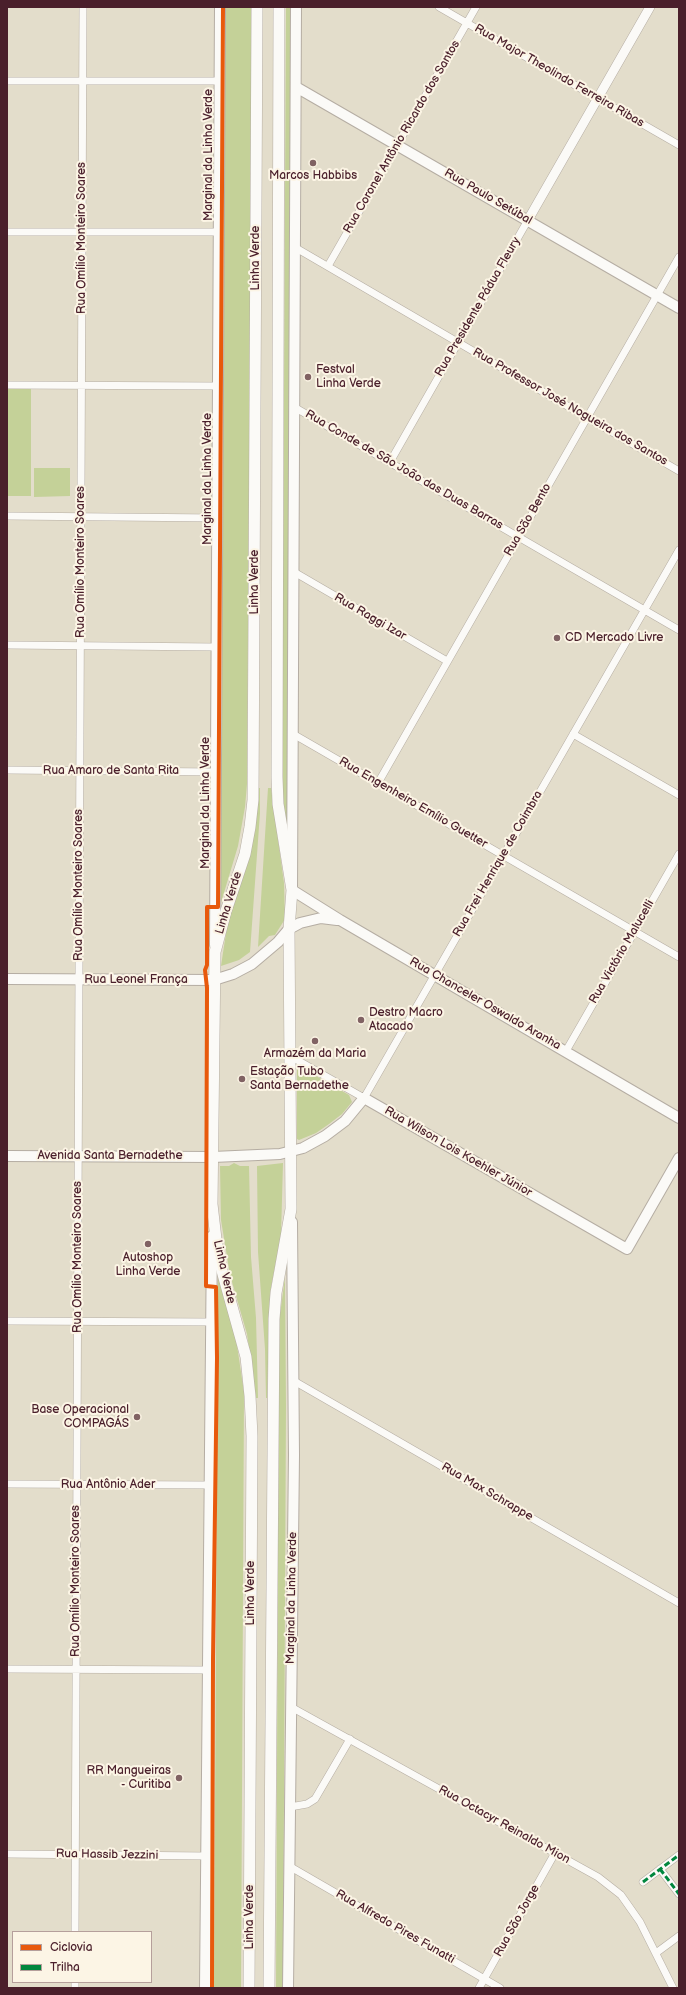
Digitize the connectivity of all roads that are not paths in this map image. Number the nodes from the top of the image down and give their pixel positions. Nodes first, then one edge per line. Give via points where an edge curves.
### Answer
1 (83, 7) edge
2 (220, 7) edge
3 (257, 7) edge
4 (279, 7) edge
5 (296, 7) edge
6 (439, 7) edge
7 (476, 7) edge
8 (650, 7) edge
9 (467, 23) junction
10 (7, 81) edge
11 (83, 81) junction
12 (220, 81) junction
13 (296, 87) junction
14 (598, 98) junction
15 (397, 145) junction
16 (679, 145) edge
17 (528, 220) junction
18 (7, 232) edge
19 (82, 232) junction
20 (219, 232) junction
21 (296, 248) junction
22 (679, 257) edge
23 (328, 266) junction
24 (657, 295) junction
25 (679, 308) edge
26 (458, 342) junction
27 (7, 385) edge
28 (82, 385) junction
29 (218, 386) junction
30 (294, 407) junction
31 (587, 417) junction
32 (390, 462) junction
33 (679, 471) edge
34 (7, 516) edge
35 (81, 516) junction
36 (217, 518) junction
37 (519, 537) junction
38 (679, 550) edge
39 (294, 572) junction
40 (644, 610) junction
41 (679, 630) edge
42 (7, 645) edge
43 (80, 645) junction
44 (216, 646) junction
45 (448, 661) junction
46 (293, 734) junction
47 (573, 734) junction
48 (7, 770) edge
49 (80, 771) junction
50 (216, 772) junction
51 (378, 783) junction
52 (679, 795) edge
53 (679, 854) edge
54 (503, 856) junction
55 (292, 890) junction
56 (340, 920) junction
57 (289, 929) junction
58 (634, 931) junction
59 (215, 952) junction
60 (679, 957) edge
61 (435, 974) junction
62 (7, 979) edge
63 (79, 979) junction
64 (214, 980) junction
65 (566, 1051) junction
66 (290, 1056) junction
67 (364, 1098) junction
68 (679, 1118) edge
69 (291, 1152) junction
70 (7, 1156) edge
71 (78, 1156) junction
72 (213, 1157) junction
73 (679, 1158) edge
74 (212, 1204) junction
75 (291, 1209) junction
76 (7, 1321) edge
77 (77, 1322) junction
78 (211, 1322) junction
79 (294, 1381) junction
80 (7, 1484) edge
81 (77, 1484) junction
82 (210, 1485) junction
83 (679, 1603) edge
84 (7, 1669) edge
85 (76, 1669) junction
86 (208, 1670) junction
87 (291, 1707) junction
88 (350, 1739) junction
89 (290, 1807) junction
90 (555, 1853) junction
91 (7, 1854) edge
92 (75, 1855) junction
93 (679, 1855) edge
94 (207, 1856) junction
95 (290, 1866) junction
96 (660, 1869) junction
97 (643, 1882) dead end
98 (679, 1894) edge
99 (75, 1931) edge
100 (679, 1936) edge
101 (656, 1954) junction
102 (484, 1979) junction
103 (205, 1988) edge
104 (249, 1988) edge
105 (269, 1988) edge
106 (288, 1988) edge
107 (479, 1988) edge
108 (500, 1988) edge
109 (674, 1988) edge

1 - 11 street, Rua Omílio Monteiro Soares
2 - 12 main road, Marginal da Linha Verde
3 - 59 highway, Linha Verde via 253,800 245,854
4 - 55 highway, Linha Verde via 277,777 278,804
5 - 13 main road
6 - 9 street, Rua Major Theolindo Ferreira Ribas
7 - 9 street, Rua Coronel Antônio Ricardo dos Santos
8 - 14 street, Rua Presidente Pádua Fleury
9 - 14 street, Rua Major Theolindo Ferreira Ribas
9 - 15 street, Rua Coronel Antônio Ricardo dos Santos
10 - 11 street
11 - 12 street
11 - 19 street, Rua Omílio Monteiro Soares
12 - 20 main road, Marginal da Linha Verde
13 - 15 main road, Rua Paulo Setúbal
13 - 21 main road
14 - 16 street, Rua Major Theolindo Ferreira Ribas
14 - 17 street, Rua Presidente Pádua Fleury
15 - 17 main road, Rua Paulo Setúbal
15 - 23 street, Rua Coronel Antônio Ricardo dos Santos
17 - 24 main road, Rua Paulo Setúbal
17 - 26 street, Rua Presidente Pádua Fleury
18 - 19 street
19 - 20 street
19 - 28 street, Rua Omílio Monteiro Soares
20 - 29 main road, Marginal da Linha Verde
21 - 23 street, Rua Professor José Nogueira dos Santos
21 - 30 main road
22 - 24 street, Rua São Bento
23 - 26 street, Rua Professor José Nogueira dos Santos
24 - 25 main road, Rua Paulo Setúbal
24 - 31 street, Rua São Bento
26 - 31 street, Rua Professor José Nogueira dos Santos
26 - 32 street, Rua Presidente Pádua Fleury
27 - 28 street
28 - 29 street
28 - 35 street, Rua Omílio Monteiro Soares
29 - 36 main road, Marginal da Linha Verde
30 - 32 street, Rua Conde de São João das Duas Barras
30 - 39 main road
31 - 33 street, Rua Professor José Nogueira dos Santos
31 - 37 street, Rua São Bento
32 - 37 street, Rua Conde de São João das Duas Barras
34 - 35 street
35 - 36 street
35 - 43 street, Rua Omílio Monteiro Soares
36 - 44 main road, Marginal da Linha Verde
37 - 40 street, Rua Conde de São João das Duas Barras
37 - 45 street, Rua São Bento
38 - 40 street, Rua Frei Henrique de Coimbra
39 - 45 street, Rua Raggi Izar
39 - 46 main road
40 - 41 street, Rua Conde de São João das Duas Barras
40 - 47 street, Rua Frei Henrique de Coimbra
42 - 43 street
43 - 44 street
43 - 49 street, Rua Omílio Monteiro Soares
44 - 50 main road, Marginal da Linha Verde
45 - 51 street, Rua São Bento
46 - 51 street, Rua Engenheiro Emílio Guetter
46 - 55 main road
47 - 52 street
47 - 54 street, Rua Frei Henrique de Coimbra
48 - 49 street, Rua Amaro de Santa Rita
49 - 50 street, Rua Amaro de Santa Rita
49 - 63 street, Rua Omílio Monteiro Soares
50 - 59 main road, Marginal da Linha Verde
51 - 54 street, Rua Engenheiro Emílio Guetter
53 - 58 street, Rua Victório Malucelli
54 - 58 street, Rua Engenheiro Emílio Guetter
54 - 61 street, Rua Frei Henrique de Coimbra
55 - 56 main road, Rua Chanceler Oswaldo Aranha
55 - 57 highway, Linha Verde
56 - 57 main road, Rua Leonel França via 310,919
56 - 61 main road, Rua Chanceler Oswaldo Aranha
57 - 64 main road, Rua Leonel França via 252,964
57 - 66 highway, Linha Verde
58 - 60 street, Rua Engenheiro Emílio Guetter
58 - 65 street, Rua Victório Malucelli
59 - 64 highway, Linha Verde
61 - 65 main road, Rua Chanceler Oswaldo Aranha
61 - 67 street, Rua Frei Henrique de Coimbra
62 - 63 main road, Rua Leonel França
63 - 64 main road, Rua Leonel França
63 - 71 street, Rua Omílio Monteiro Soares
64 - 72 highway, Linha Verde
65 - 68 main road, Rua Chanceler Oswaldo Aranha
66 - 67 street, Rua Wilson Lois Koehler Júnior
66 - 69 highway, Linha Verde
67 - 69 main road, Rua Frei Henrique de Coimbra via 352,1114 336,1128
67 - 73 main road, Rua Wilson Lois Koehler Júnior via 627,1248
69 - 72 main road, Avenida Santa Bernadethe via 262,1156
69 - 75 highway, Linha Verde
70 - 71 main road, Avenida Santa Bernadethe
71 - 72 main road, Avenida Santa Bernadethe
71 - 77 street, Rua Omílio Monteiro Soares
72 - 74 highway, Linha Verde
74 - 78 main road
74 - 104 highway, Linha Verde via 221,1267 246,1357 250,1396 252,1452
75 - 79 main road, Marginal da Linha Verde
75 - 105 highway, Linha Verde via 274,1319
76 - 77 street
77 - 78 street
77 - 81 street, Rua Omílio Monteiro Soares
78 - 82 main road
79 - 83 street, Rua Max Schrappe
79 - 87 main road, Marginal da Linha Verde
80 - 81 street, Rua Antônio Ader
81 - 82 street, Rua Antônio Ader
81 - 85 street, Rua Omílio Monteiro Soares
82 - 86 main road
84 - 85 street
85 - 86 street
85 - 92 street, Rua Omílio Monteiro Soares
86 - 94 main road
87 - 88 street, Rua Octacyr Reinaldo Mion
87 - 89 main road, Marginal da Linha Verde
88 - 89 street via 315,1799 307,1804
88 - 90 street, Rua Octacyr Reinaldo Mion
89 - 95 main road, Marginal da Linha Verde
90 - 101 street, Rua Octacyr Reinaldo Mion via 598,1876 621,1895 640,1922
90 - 102 street, Rua São Jorge
91 - 92 street, Rua Hassib Jezzini
92 - 94 street, Rua Hassib Jezzini
92 - 99 street, Rua Omílio Monteiro Soares
93 - 96 street
94 - 103 main road
95 - 102 street, Rua Alfredo Pires Funatti
95 - 106 main road, Marginal da Linha Verde
96 - 97 street
96 - 98 street
100 - 101 street
101 - 109 street, Rua Octacyr Reinaldo Mion
102 - 107 street, Rua São Jorge
102 - 108 street, Rua Alfredo Pires Funatti

